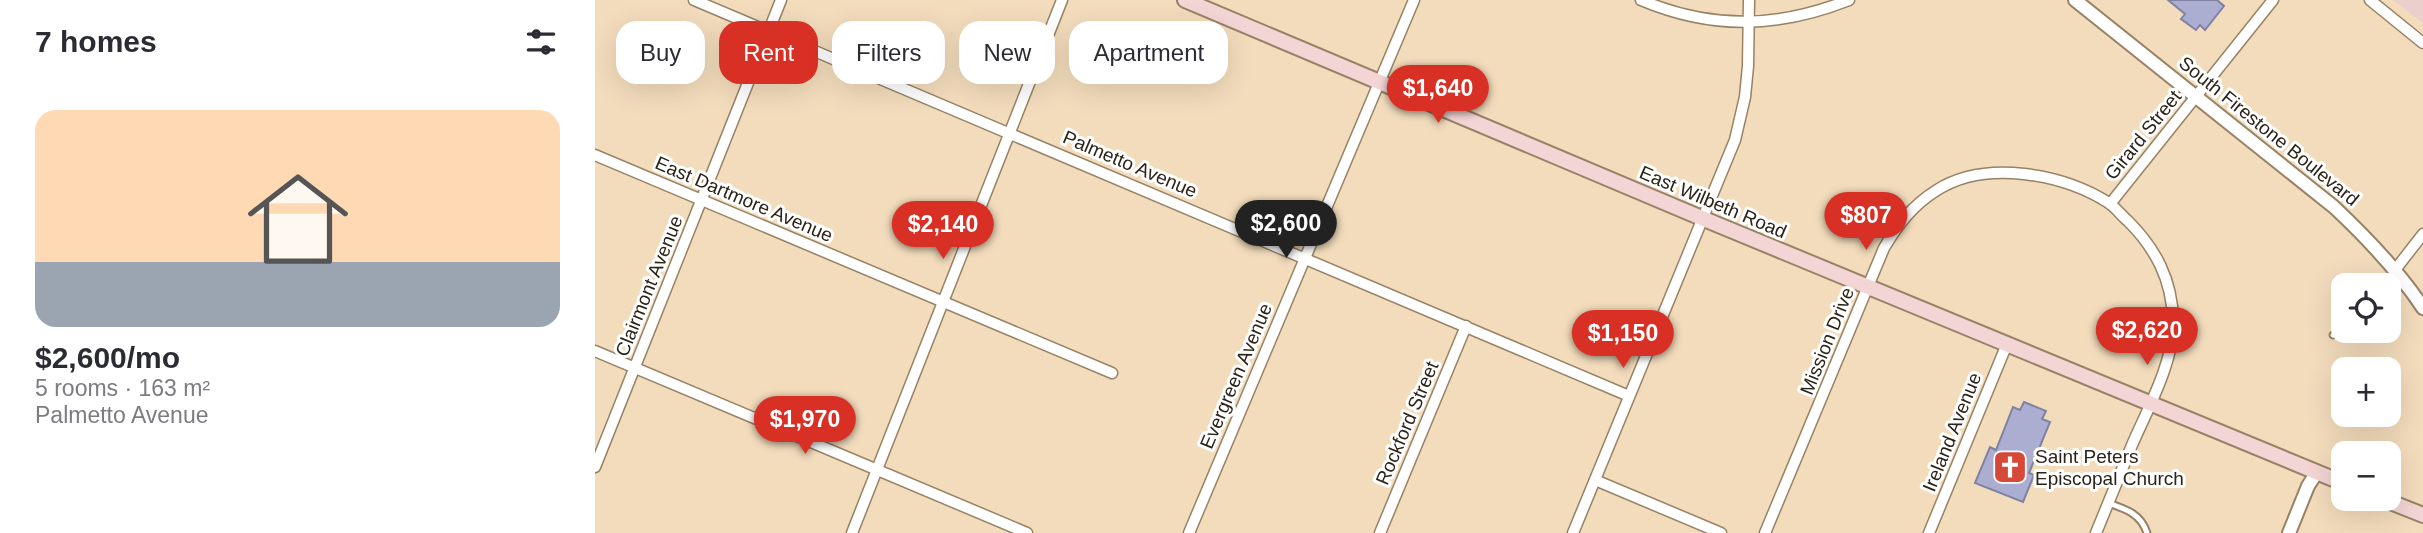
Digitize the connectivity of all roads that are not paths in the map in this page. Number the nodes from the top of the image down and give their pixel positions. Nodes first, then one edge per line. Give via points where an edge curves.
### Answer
1 (694, 0) edge
2 (781, 0) edge
3 (1062, 0) edge
4 (1185, 0) edge
5 (1414, 0) edge
6 (1641, 0) edge
7 (1749, 0) edge
8 (1849, 0) edge
9 (2075, 0) edge
10 (2273, 0) edge
11 (2370, 0) edge
12 (743, 21) edge
13 (772, 21) edge
14 (1750, 23) junction
15 (2423, 43) edge
16 (818, 53) edge
17 (1379, 82) junction
18 (748, 84) edge
19 (2196, 97) junction
20 (1010, 132) junction
21 (595, 155) edge
22 (702, 200) junction
23 (2110, 204) junction
24 (1704, 219) junction
25 (2423, 234) edge
26 (1304, 257) junction
27 (2396, 270) junction
28 (2404, 281) junction
29 (2401, 283) edge
30 (1868, 287) junction
31 (943, 302) junction
32 (2423, 308) edge
33 (1466, 326) junction
34 (2007, 344) junction
35 (595, 351) edge
36 (635, 368) junction
37 (1112, 373) dead end
38 (1629, 396) junction
39 (2151, 403) junction
40 (595, 467) edge
41 (877, 470) junction
42 (2317, 472) junction
43 (2331, 478) edge
44 (1595, 480) junction
45 (2108, 503) junction
46 (2401, 506) edge
47 (2423, 515) edge
48 (852, 533) edge
49 (1027, 533) edge
50 (1189, 533) edge
51 (1380, 533) edge
52 (1573, 533) edge
53 (1721, 533) edge
54 (1765, 533) edge
55 (1929, 533) edge
56 (2096, 533) edge
57 (2147, 533) edge
58 (2289, 533) edge

1 - 12 street, Palmetto Avenue
2 - 13 street, Clairmont Avenue
3 - 20 street
4 - 17 main road, East Wilbeth Road
5 - 17 street, Evergreen Avenue
6 - 14 street via 1699,18
7 - 14 street
8 - 14 street via 1791,18
9 - 19 street, South Firestone Boulevard
10 - 19 street, Girard Street
11 - 15 street
14 - 24 street via 1745,97 1735,140
16 - 20 street, Palmetto Avenue
17 - 24 main road, East Wilbeth Road
17 - 26 street, Evergreen Avenue
18 - 22 street, Clairmont Avenue
19 - 23 street, Girard Street
19 - 27 street, South Firestone Boulevard via 2334,208
20 - 26 street, Palmetto Avenue
20 - 31 street
21 - 22 street, East Dartmore Avenue
22 - 31 street, East Dartmore Avenue
22 - 36 street, Clairmont Avenue
23 - 30 street, Mission Drive via 2072,186 2022,173 1957,181 1910,210 1884,248
23 - 39 street, Girard Street via 2148,244 2167,278 2172,339
24 - 30 main road, East Wilbeth Road
24 - 38 street
25 - 27 street
26 - 33 street, Palmetto Avenue
26 - 50 street, Evergreen Avenue
27 - 28 street, South Firestone Boulevard
28 - 29 lane
28 - 32 street, South Firestone Boulevard
30 - 34 main road, East Wilbeth Road
30 - 54 street, Mission Drive
31 - 37 street, East Dartmore Avenue
31 - 41 street
33 - 38 street, Palmetto Avenue
33 - 51 street, Rockford Street
34 - 39 main road, East Wilbeth Road
34 - 55 street, Ireland Avenue
35 - 36 street
36 - 40 street, Clairmont Avenue
36 - 41 street
38 - 44 street
39 - 42 main road, East Wilbeth Road
39 - 45 street, Girard Street
41 - 48 street
41 - 49 street
42 - 43 main road, East Wilbeth Road
42 - 58 street
44 - 52 street
44 - 53 street
45 - 56 street, Girard Street
45 - 57 lane via 2143,520
46 - 47 main road

